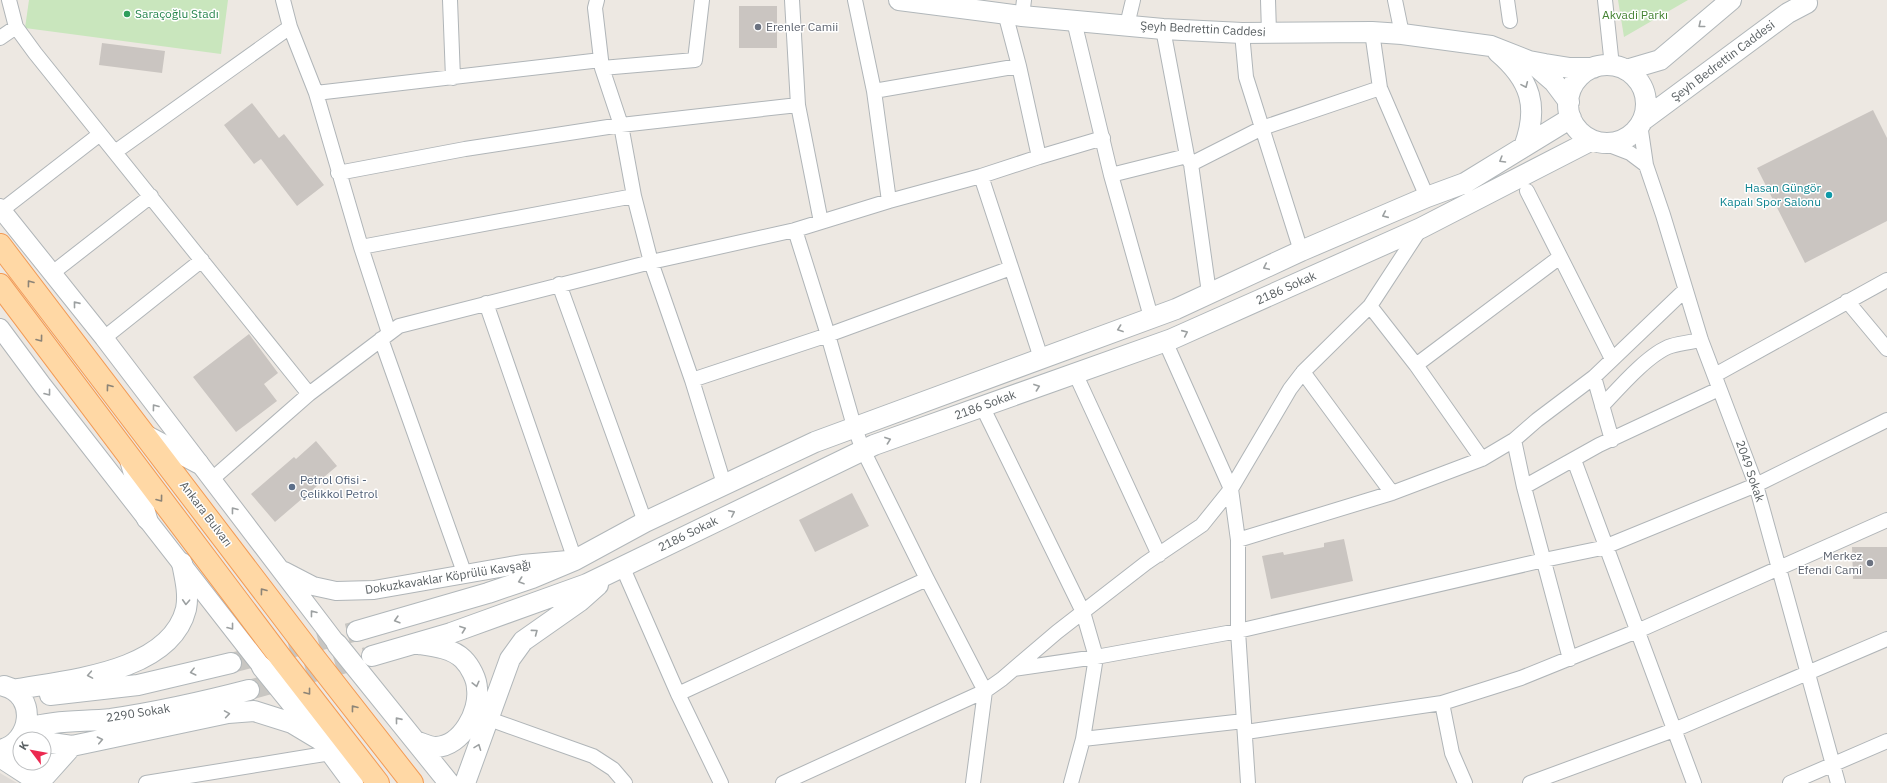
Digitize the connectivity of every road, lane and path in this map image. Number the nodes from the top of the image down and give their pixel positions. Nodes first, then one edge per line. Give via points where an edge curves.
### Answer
1 (9, 0) edge
2 (283, 0) edge
3 (450, 0) edge
4 (597, 0) edge
5 (702, 0) edge
6 (792, 0) edge
7 (855, 0) edge
8 (899, 0) edge
9 (1133, 0) edge
10 (1268, 0) edge
11 (1396, 0) edge
12 (1507, 0) edge
13 (1605, 0) edge
14 (1731, 0) edge
15 (1806, 1) edge
16 (1017, 10) edge
17 (1074, 21) junction
18 (1510, 21) dead end
19 (1127, 25) junction
20 (16, 27) junction
21 (290, 27) junction
22 (1163, 28) junction
23 (1269, 32) junction
24 (1372, 32) junction
25 (1242, 34) junction
26 (1402, 34) junction
27 (0, 38) edge
28 (1491, 46) junction
29 (1529, 61) junction
30 (602, 64) junction
31 (1019, 66) junction
32 (1610, 68) junction
33 (453, 78) junction
34 (1380, 88) junction
35 (874, 91) junction
36 (316, 93) junction
37 (798, 105) junction
38 (1570, 110) junction
39 (1641, 123) junction
40 (621, 125) junction
41 (1262, 128) junction
42 (100, 134) junction
43 (1103, 138) junction
44 (1598, 141) junction
45 (1524, 147) junction
46 (115, 152) junction
47 (1039, 157) junction
48 (1189, 160) junction
49 (1646, 165) junction
50 (338, 173) junction
51 (1111, 175) junction
52 (981, 176) junction
53 (1526, 191) dead end
54 (151, 196) junction
55 (634, 196) junction
56 (1427, 196) junction
57 (889, 201) junction
58 (1, 209) edge
59 (821, 222) junction
60 (1420, 228) junction
61 (795, 230) junction
62 (0, 245) edge
63 (361, 247) junction
64 (1301, 251) junction
65 (1560, 257) junction
66 (202, 260) junction
67 (651, 262) junction
68 (1011, 268) junction
69 (51, 274) junction
70 (1887, 280) edge
71 (558, 284) junction
72 (0, 285) edge
73 (1685, 290) junction
74 (1209, 293) junction
75 (1847, 301) junction
76 (486, 303) junction
77 (1370, 306) junction
78 (1151, 317) junction
79 (0, 328) edge
80 (828, 335) junction
81 (385, 336) junction
82 (104, 338) junction
83 (1701, 340) junction
84 (1165, 341) junction
85 (1887, 349) edge
86 (1041, 358) junction
87 (1612, 359) junction
88 (1416, 365) junction
89 (1302, 372) junction
90 (1075, 373) junction
91 (1714, 375) junction
92 (1594, 377) junction
93 (692, 380) junction
94 (1719, 389) junction
95 (309, 394) junction
96 (982, 406) junction
97 (1602, 406) junction
98 (1887, 420) edge
99 (854, 426) junction
100 (147, 436) junction
101 (1514, 440) junction
102 (1612, 440) junction
103 (863, 450) junction
104 (129, 458) junction
105 (1482, 459) junction
106 (1574, 460) junction
107 (198, 463) junction
108 (211, 480) junction
109 (724, 484) junction
110 (1756, 485) junction
111 (1524, 488) junction
112 (1230, 489) junction
113 (1392, 493) junction
114 (147, 519) junction
115 (1887, 520) edge
116 (645, 522) junction
117 (1238, 540) junction
118 (1607, 546) junction
119 (1159, 555) junction
120 (574, 560) junction
121 (1544, 560) junction
122 (182, 563) junction
123 (622, 566) junction
124 (278, 568) junction
125 (1778, 569) junction
126 (465, 575) junction
127 (927, 579) junction
128 (1082, 612) junction
129 (357, 631) tunnel mouth
130 (1637, 631) junction
131 (1238, 632) junction
132 (1887, 639) edge
133 (337, 644) joint
134 (413, 644) junction
135 (372, 656) tunnel mouth
136 (1096, 657) junction
137 (1570, 659) junction
138 (231, 662) tunnel mouth
139 (262, 667) joint
140 (1014, 669) junction
141 (1807, 672) junction
142 (7, 685) edge
143 (249, 690) tunnel mouth
144 (985, 691) junction
145 (678, 694) junction
146 (1442, 703) junction
147 (489, 719) junction
148 (1245, 727) junction
149 (1674, 730) junction
150 (24, 731) edge
151 (35, 731) edge
152 (1083, 739) junction
153 (415, 741) junction
154 (1887, 741) edge
155 (52, 743) edge
156 (12, 745) edge
157 (72, 746) junction
158 (327, 747) junction
159 (0, 750) edge
160 (0, 757) edge
161 (1833, 766) junction
162 (43, 776) edge
163 (146, 783) edge
164 (353, 783) edge
165 (378, 783) edge
166 (412, 783) edge
167 (449, 783) edge
168 (465, 783) edge
169 (625, 783) edge
170 (721, 783) edge
171 (783, 783) edge
172 (973, 783) edge
173 (1071, 783) edge
174 (1248, 783) edge
175 (1465, 783) edge
176 (1530, 783) edge
177 (1694, 783) edge
178 (1790, 783) edge
179 (1838, 783) edge

1 - 20 street
2 - 21 street
3 - 33 street
4 - 30 street
5 - 30 street via 695,60
6 - 37 street
7 - 35 street
8 - 16 main road, Şeyh Bedrettin Caddesi via 933,6
9 - 19 street
10 - 23 street
11 - 26 street
12 - 18 street
13 - 32 street
14 -> 32 main road, Şeyh Bedrettin Caddesi via 1660,60
15 - 39 main road, Şeyh Bedrettin Caddesi
16 - 17 main road, Şeyh Bedrettin Caddesi
16 - 31 street
17 - 19 main road, Şeyh Bedrettin Caddesi
17 - 43 street
19 - 22 main road, Şeyh Bedrettin Caddesi
20 - 27 street
20 - 42 street
21 - 36 street
21 - 46 street
22 - 25 main road, Şeyh Bedrettin Caddesi
22 - 48 street
23 - 24 main road, Şeyh Bedrettin Caddesi
23 - 25 main road, Şeyh Bedrettin Caddesi
24 - 26 main road, Şeyh Bedrettin Caddesi
24 - 34 street
25 - 41 street via 1246,77
26 - 28 main road, Şeyh Bedrettin Caddesi
28 - 29 main road, Şeyh Bedrettin Caddesi
28 -> 45 main road via 1513,65 1529,94 1532,113
29 - 32 main road, Şeyh Bedrettin Caddesi via 1570,68
29 - 38 main road, Şeyh Bedrettin Caddesi via 1554,82
30 - 33 street
30 - 40 street
31 - 35 street
31 - 47 street
32 - 38 main road via 1582,74 1574,84
32 - 39 main road via 1638,80 1644,91 1646,104
33 - 36 street
34 - 41 street
34 - 56 street
35 - 57 street
36 - 50 street
37 - 40 street
37 - 59 street
38 - 44 main road via 1581,132
38 - 45 main road, 2186 Sokak
39 - 44 main road via 1629,136 1617,141
39 - 49 street, 2049 Sokak
40 - 50 street
40 - 55 street
41 - 48 street
41 - 64 street
42 - 46 street
42 - 58 street
43 - 47 street
43 - 51 street
44 - 49 street via 1630,153
44 - 60 main road, 2186 Sokak
45 -> 56 main road, 2186 Sokak via 1465,183
46 - 54 street
47 - 52 street
48 - 51 street
48 - 74 street
49 - 73 street, 2049 Sokak
50 - 63 street
51 - 78 street
52 - 57 street
52 - 68 street
53 - 65 street
54 - 66 street
54 - 69 street
55 - 63 street
55 - 67 street
56 -> 64 main road, 2186 Sokak
57 - 59 street
58 - 69 street, Ankara Bulvarı
59 - 61 street
60 - 77 street
84 -> 60 main road, 2186 Sokak
61 - 67 street
61 - 80 street
100 -> 62 main road, Ankara Bulvarı
63 - 81 street
64 -> 74 main road, 2186 Sokak
65 - 87 street
65 - 88 street
66 - 82 street
66 - 95 street
67 - 71 street
67 - 93 street
68 - 80 street
68 - 86 street
82 -> 69 street, Ankara Bulvarı
70 - 75 street
71 - 76 street
71 - 116 street
72 -> 104 main road
73 - 83 street, 2049 Sokak
73 - 87 street
74 - 78 main road, 2186 Sokak via 1176,309
75 - 85 street
75 - 91 street
76 - 81 street via 399,326
76 - 120 street
77 - 88 street
77 - 89 street
78 -> 86 main road, 2186 Sokak
79 -> 114 street
80 - 93 street
80 - 99 street
81 - 95 street
81 - 126 street
107 -> 82 street, Ankara Bulvarı
83 - 91 street, 2049 Sokak
83 - 97 street via 1670,346 1654,356
84 - 90 main road, 2186 Sokak
84 - 112 street
86 - 99 main road, 2186 Sokak
87 - 92 street
88 - 105 street
89 - 112 street
89 - 113 street
96 -> 90 main road, 2186 Sokak
90 - 119 street
91 - 94 street, 2049 Sokak
92 - 97 street
92 - 101 street
93 - 109 street
94 - 102 street
94 - 110 street, 2049 Sokak
95 - 108 street
103 -> 96 main road, 2186 Sokak
96 - 128 street
97 - 102 street
98 - 110 street
99 - 103 street
99 - 109 main road, 2186 Sokak
100 - 107 main road
166 -> 100 main road, Ankara Bulvarı via 312,656
101 - 105 street
101 - 111 street
102 - 106 street
123 -> 103 main road, 2186 Sokak
103 - 127 street
104 - 114 main road
104 -> 165 main road
105 - 113 street
106 - 111 street
106 - 118 street
107 - 108 street, Ankara Bulvarı
124 -> 108 street, Ankara Bulvarı
109 - 116 main road, 2186 Sokak
110 - 118 street
110 - 125 street, 2049 Sokak
111 - 121 street
112 - 117 street
112 - 119 street via 1202,526
113 - 117 street
114 - 122 street
115 - 125 street
116 - 120 main road, 2186 Sokak
117 - 131 street
118 - 121 street
118 - 130 street
119 - 128 street
120 - 126 street, Dokuzkavaklar Köprülü Kavşağı via 522,564
120 -> 129 main road, 2186 Sokak via 488,593
121 - 131 street
121 - 137 street
122 -> 139 street
122 -> 142 main road via 187,590 186,609 169,641 152,654 104,673
134 -> 123 main road, 2186 Sokak via 587,584
123 - 145 street
147 -> 123 main road via 510,659 523,641 580,601
124 - 126 street, Dokuzkavaklar Köprülü Kavşağı via 313,586 336,591 374,590
133 -> 124 street, Ankara Bulvarı
125 - 130 street
125 - 141 street, 2049 Sokak
127 - 144 street
127 - 145 street
128 - 136 street
128 - 140 street
130 - 137 street
130 - 149 street
131 - 136 street
131 - 148 street
132 - 141 street
153 -> 133 main road
134 - 135 main road, 2186 Sokak
134 -> 153 main road via 435,646 462,658 470,668 478,689 471,719 455,739 436,747
136 - 140 street
136 - 152 street
137 - 146 street via 1521,678
138 -> 142 main road via 138,685 47,695
139 - 158 main road
140 - 144 street
141 - 149 street
141 - 161 street, 2049 Sokak
142 - 150 main road via 22,699 26,708 28,719
143 - 151 main road, 2290 Sokak via 190,705 110,719 50,723
144 - 171 street
144 - 172 street
145 - 170 street
146 - 148 street
146 - 175 street via 1452,753
168 -> 147 main road
147 - 169 street via 593,756 613,769
148 - 152 street
148 - 174 street
149 - 176 street
149 - 177 street
152 - 173 street
153 - 167 main road
154 - 161 street
155 - 157 main road
156 - 159 main road, 2290 Sokak
157 -> 158 main road via 254,711 292,723
157 - 162 main road
158 - 163 street
158 - 164 main road
160 - 162 main road
161 - 178 street
161 - 179 street, 2049 Sokak

